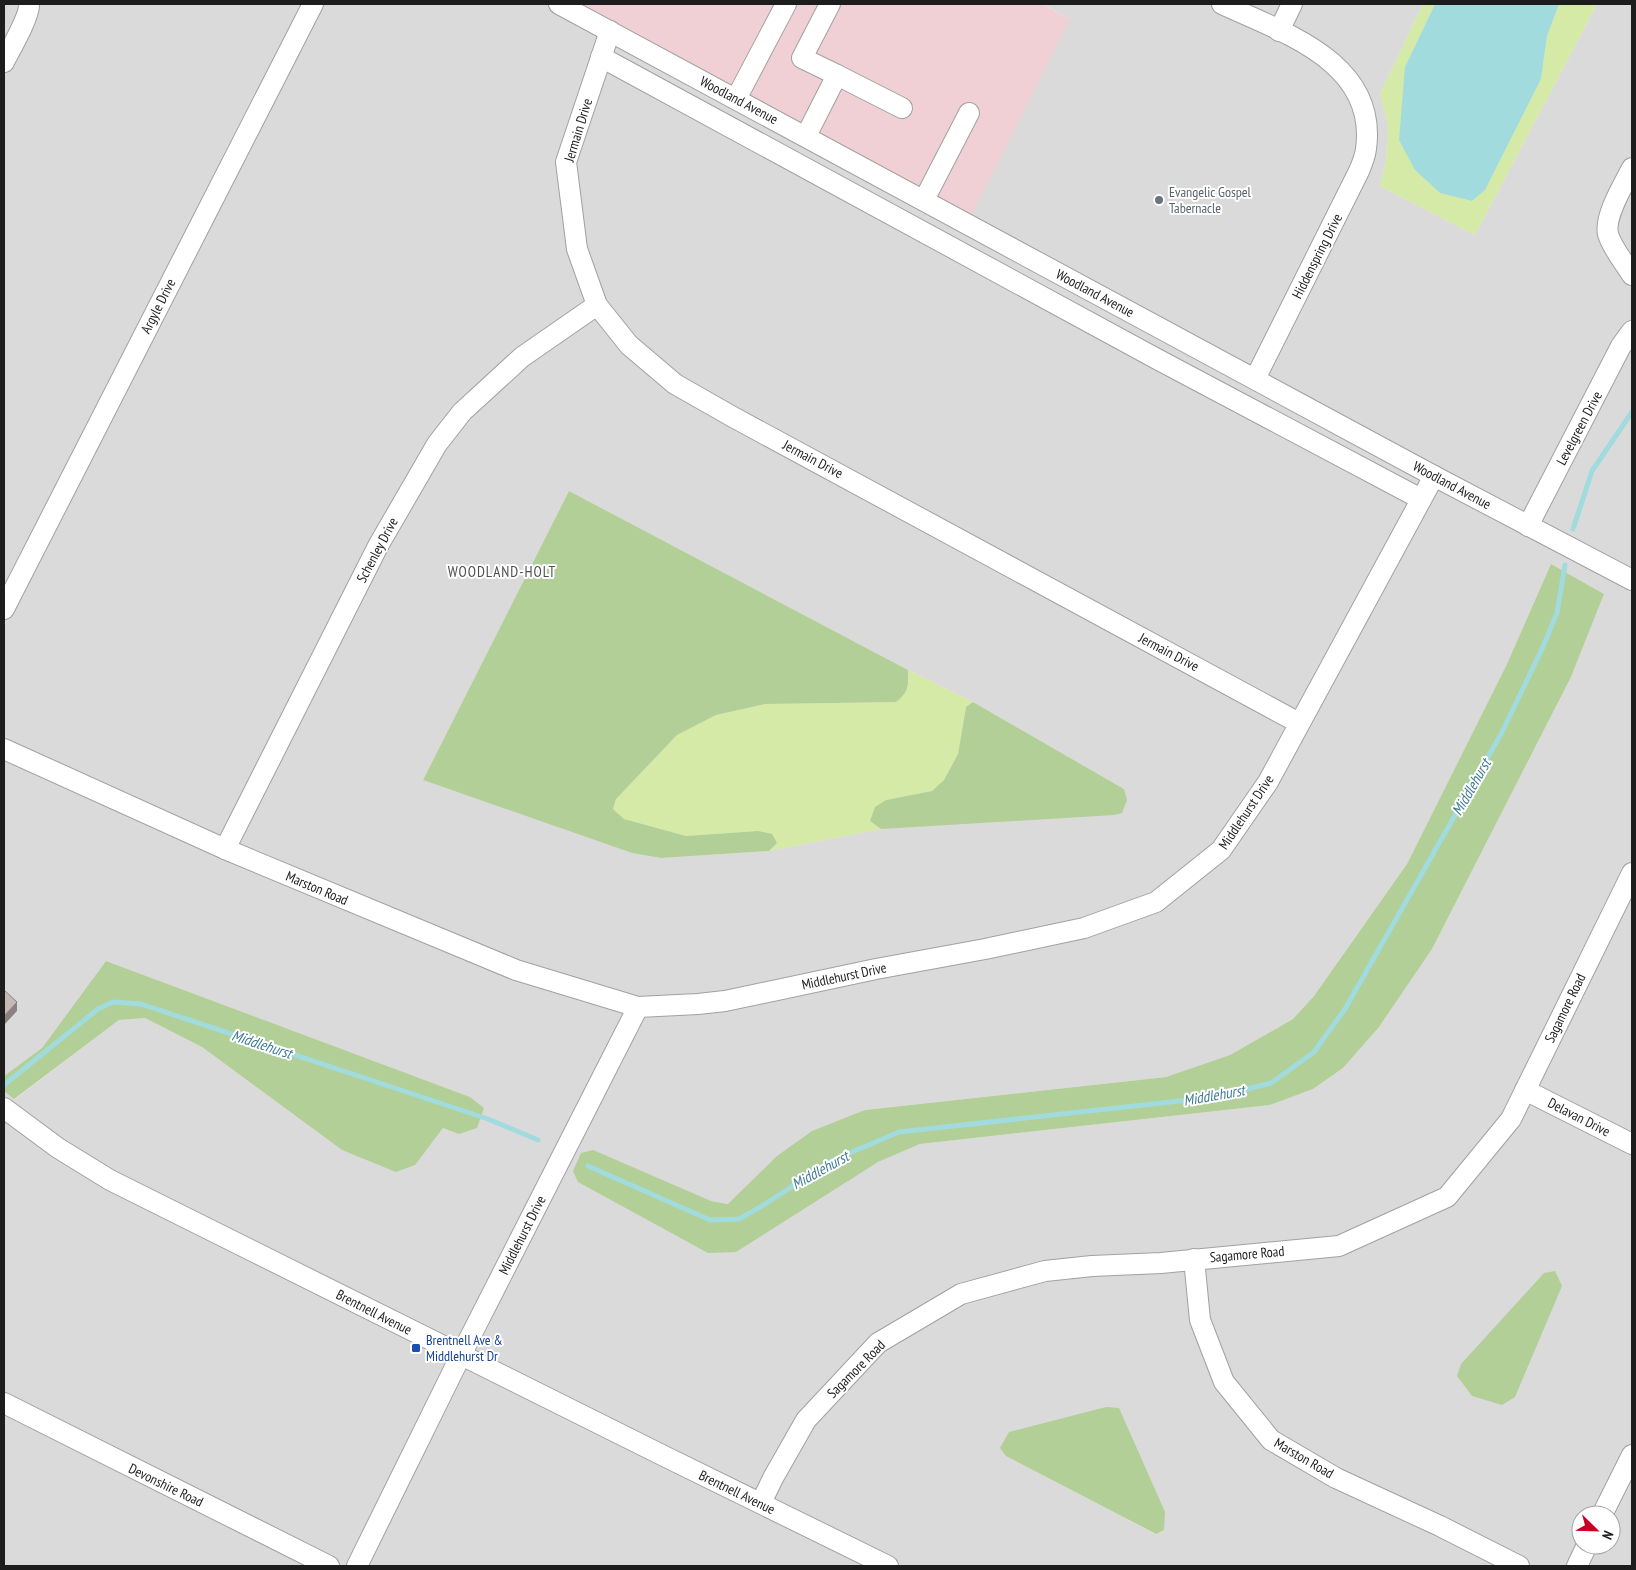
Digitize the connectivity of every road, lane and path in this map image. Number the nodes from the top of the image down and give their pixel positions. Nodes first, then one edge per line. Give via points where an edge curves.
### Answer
1 (29, 4) edge
2 (312, 4) edge
3 (559, 4) edge
4 (786, 4) edge
5 (830, 4) edge
6 (1222, 4) edge
7 (1292, 4) edge
8 (610, 31) junction
9 (1279, 31) junction
10 (602, 57) junction
11 (4, 62) edge
12 (836, 75) junction
13 (736, 99) junction
14 (902, 108) dead end
15 (969, 113) dead end
16 (806, 136) junction
17 (1632, 168) edge
18 (924, 200) junction
19 (1632, 275) edge
20 (597, 305) junction
21 (1632, 331) edge
22 (1255, 379) junction
23 (1434, 476) junction
24 (1421, 499) junction
25 (1528, 526) junction
26 (1632, 580) edge
27 (4, 609) edge
28 (1299, 723) junction
29 (4, 749) edge
30 (225, 849) junction
31 (1632, 873) edge
32 (638, 1007) junction
33 (1525, 1090) junction
34 (4, 1108) edge
35 (1632, 1144) edge
36 (1194, 1259) junction
37 (461, 1355) junction
38 (4, 1403) edge
39 (1632, 1455) edge
40 (761, 1503) junction
41 (1607, 1505) edge
42 (329, 1566) edge
43 (357, 1566) edge
44 (888, 1566) edge
45 (1519, 1566) edge

1 - 11 street
2 - 27 street, Argyle Drive
3 - 8 street, Woodland Avenue
4 - 13 street
5 - 12 street via 802,58
6 - 9 street, Hiddenspring Drive
7 - 9 street
8 - 10 street, Jermain Drive
8 - 13 street, Woodland Avenue
9 - 22 street, Hiddenspring Drive via 1325,56 1349,80 1363,109 1366,150 1360,172
10 - 20 street, Jermain Drive via 566,162 577,248
10 - 24 street
12 - 14 street
12 - 16 street
13 - 16 street, Woodland Avenue
15 - 18 street
16 - 18 street, Woodland Avenue
17 - 19 street via 1609,217 1608,232
18 - 22 street, Woodland Avenue
20 - 28 street, Jermain Drive via 629,345 675,384
20 - 30 street, Schenley Drive via 522,357 462,412 437,444 378,546
21 - 25 street, Levelgreen Drive via 1621,346
22 - 23 street, Woodland Avenue
23 - 24 street, Middlehurst Drive
23 - 25 street, Woodland Avenue
24 - 28 street, Middlehurst Drive
25 - 26 street, Woodland Avenue
28 - 32 street, Middlehurst Drive via 1268,782 1221,850 1156,902 1084,928 1003,945 725,1001
29 - 30 street, Marston Road
30 - 32 street, Marston Road via 516,970
31 - 33 street, Sagamore Road
32 - 37 street, Middlehurst Drive
33 - 35 street, Delavan Drive
33 - 36 street, Sagamore Road via 1511,1118 1447,1197 1339,1246
34 - 37 street, Brentnell Avenue via 58,1148 110,1180
36 - 40 street, Sagamore Road via 1045,1271 961,1294 878,1343 806,1420
36 - 45 street, Marston Road via 1200,1320 1224,1382 1271,1440 1336,1478
37 - 40 street, Brentnell Avenue
37 - 43 street, Middlehurst Drive
38 - 42 street, Devonshire Road
39 - 41 street
40 - 44 street, Brentnell Avenue

